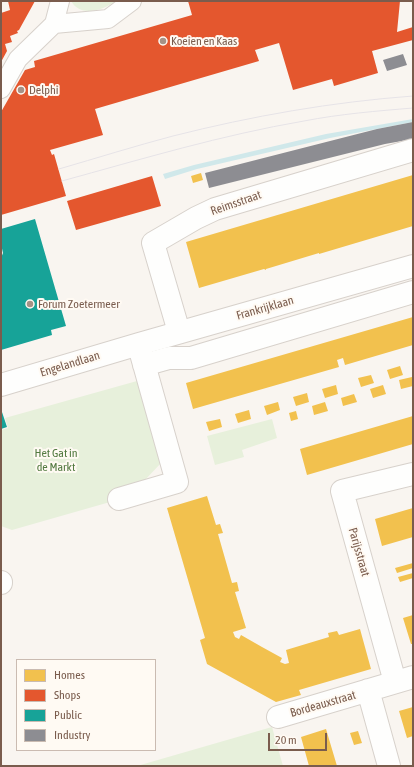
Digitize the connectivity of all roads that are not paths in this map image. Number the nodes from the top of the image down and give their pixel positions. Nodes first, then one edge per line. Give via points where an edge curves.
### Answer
1 (60, 1) edge
2 (132, 1) edge
3 (54, 24) junction
4 (1, 89) edge
5 (413, 150) edge
6 (413, 266) edge
7 (413, 292) edge
8 (179, 332) junction
9 (138, 344) junction
10 (144, 365) junction
11 (1, 385) edge
12 (413, 474) edge
13 (119, 499) dead end
14 (404, 680) edge
15 (368, 690) junction
16 (278, 717) dead end
17 (389, 766) edge

1 - 3 street
2 - 3 street via 108,19
3 - 4 street via 18,59
5 - 8 street, Reimsstraat via 215,209 153,243
6 - 8 street, Frankrijklaan
7 - 10 street via 191,358 169,358
8 - 9 street, Frankrijklaan
9 - 10 street
9 - 11 street, Engelandlaan
10 - 13 street via 177,482
12 - 14 street, Parijsstraat via 342,491
14 - 15 street, Bordeauxstraat
15 - 16 street, Bordeauxstraat
15 - 17 street, Bordeauxstraat

